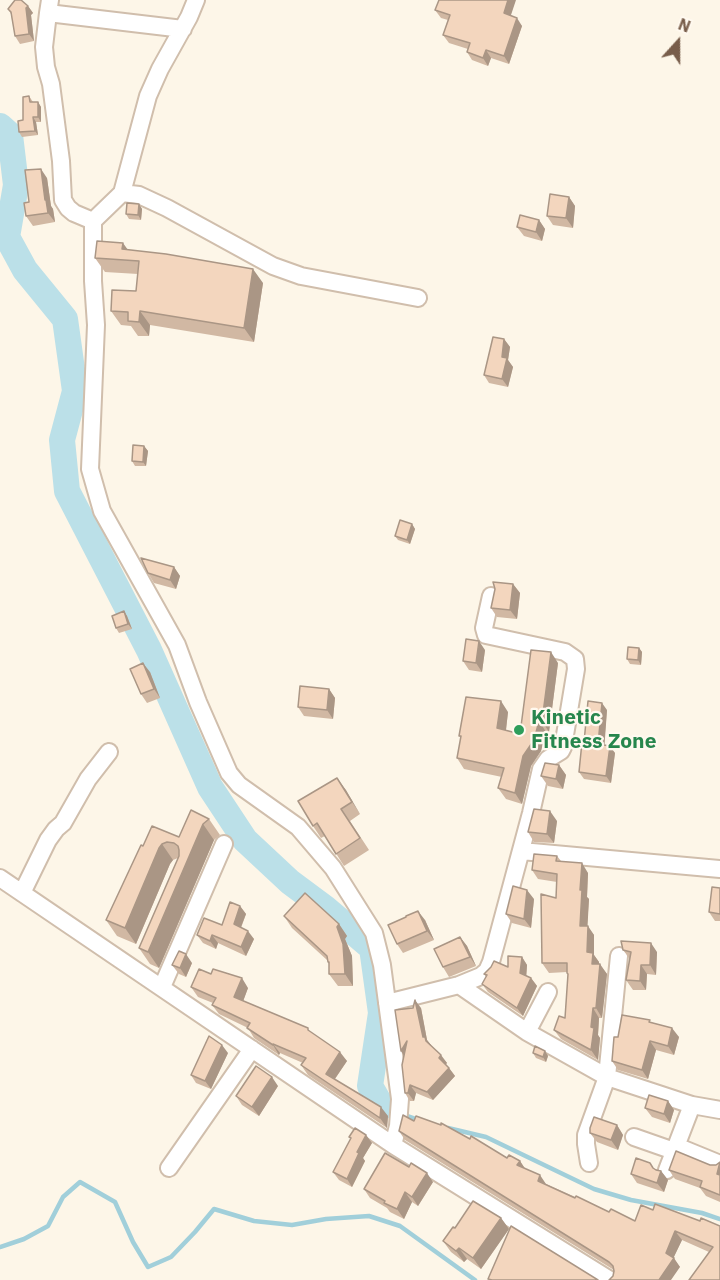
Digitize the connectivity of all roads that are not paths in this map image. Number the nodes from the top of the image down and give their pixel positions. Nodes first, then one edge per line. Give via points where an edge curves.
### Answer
1 (196, 0) edge
2 (49, 7) edge
3 (183, 29) junction
4 (122, 193) junction
5 (93, 221) junction
6 (418, 298) dead end
7 (491, 596) edge
8 (109, 752) dead end
9 (224, 844) dead end
10 (521, 850) junction
11 (720, 869) edge
12 (0, 878) edge
13 (22, 893) junction
14 (619, 956) dead end
15 (459, 985) junction
16 (162, 987) junction
17 (548, 992) dead end
18 (387, 1003) junction
19 (527, 1032) junction
20 (252, 1049) junction
21 (607, 1077) junction
22 (692, 1105) junction
23 (720, 1110) edge
24 (634, 1137) dead end
25 (393, 1144) junction
26 (675, 1149) junction
27 (589, 1163) dead end
28 (720, 1164) edge
29 (169, 1168) dead end
30 (667, 1170) edge
31 (610, 1280) edge

1 - 3 street
2 - 3 street
2 - 5 street via 44,47 63,200 74,213
3 - 4 street via 148,96
4 - 5 street
4 - 6 street via 139,195 273,266 301,276
5 - 18 street via 96,325 90,469 102,512 177,645 229,773 239,785 298,827 333,868 374,933
7 - 10 street via 486,635 566,652 575,659 563,747 541,769
8 - 13 street via 48,840
9 - 16 street
10 - 11 street
10 - 15 street via 487,971
12 - 13 street
13 - 16 street via 138,964
14 - 21 street
15 - 18 street
15 - 19 street
16 - 20 street
17 - 19 street
18 - 25 street via 400,1099
19 - 21 street
20 - 25 street
20 - 29 street
21 - 22 street
21 - 27 street via 586,1135
22 - 23 street
22 - 26 street
24 - 26 street
25 - 31 street
26 - 28 street
26 - 30 street

